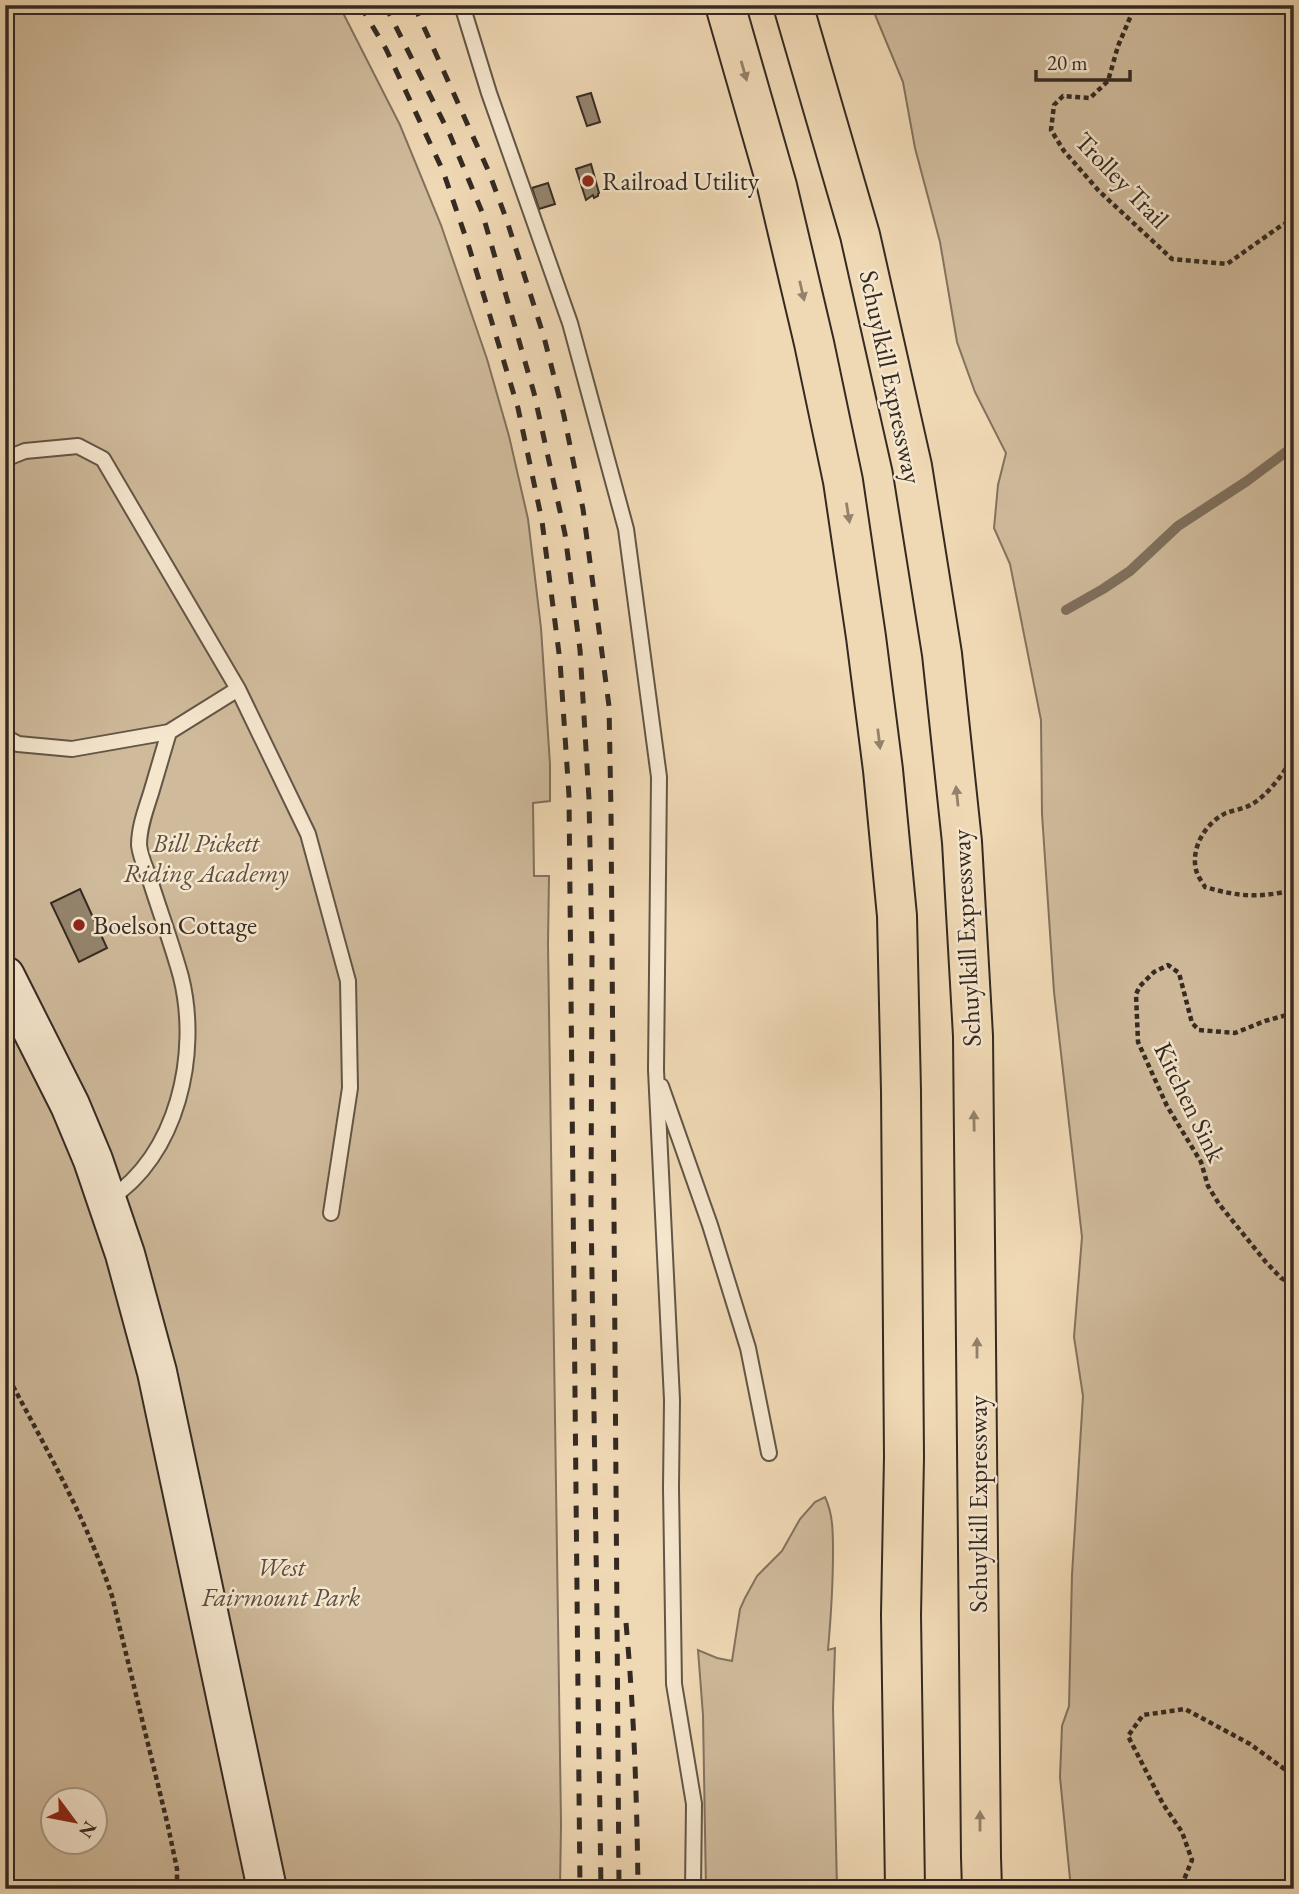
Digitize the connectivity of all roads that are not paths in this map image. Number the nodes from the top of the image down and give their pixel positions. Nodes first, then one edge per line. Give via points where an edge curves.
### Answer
1 (462, 5) edge
2 (725, 5) edge
3 (793, 5) edge
4 (5, 459) edge
5 (238, 689) junction
6 (169, 732) junction
7 (5, 737) edge
8 (5, 976) edge
9 (656, 1070) junction
10 (108, 1201) junction
11 (331, 1213) dead end
12 (769, 1453) dead end
13 (267, 1889) edge
14 (693, 1889) edge
15 (905, 1889) edge
16 (982, 1889) edge

1 - 9 lane via 569,323 626,528 659,777
2 -> 15 highway via 777,186 843,481 883,770 897,916
16 -> 3 highway, Schuylkill Expressway via 973,1036 962,842 942,654 912,466 860,235
4 - 5 lane via 25,451 78,446 103,459
5 - 6 lane
5 - 11 lane via 308,834 348,981 350,1088
6 - 7 lane via 72,749 18,744
6 - 10 lane via 139,847 187,1007 185,1066 171,1118 153,1157 124,1191
8 - 10 main road via 70,1105
9 - 12 lane via 748,1348
9 - 14 lane via 671,1400 674,1684 694,1804
10 - 13 main road via 157,1372

